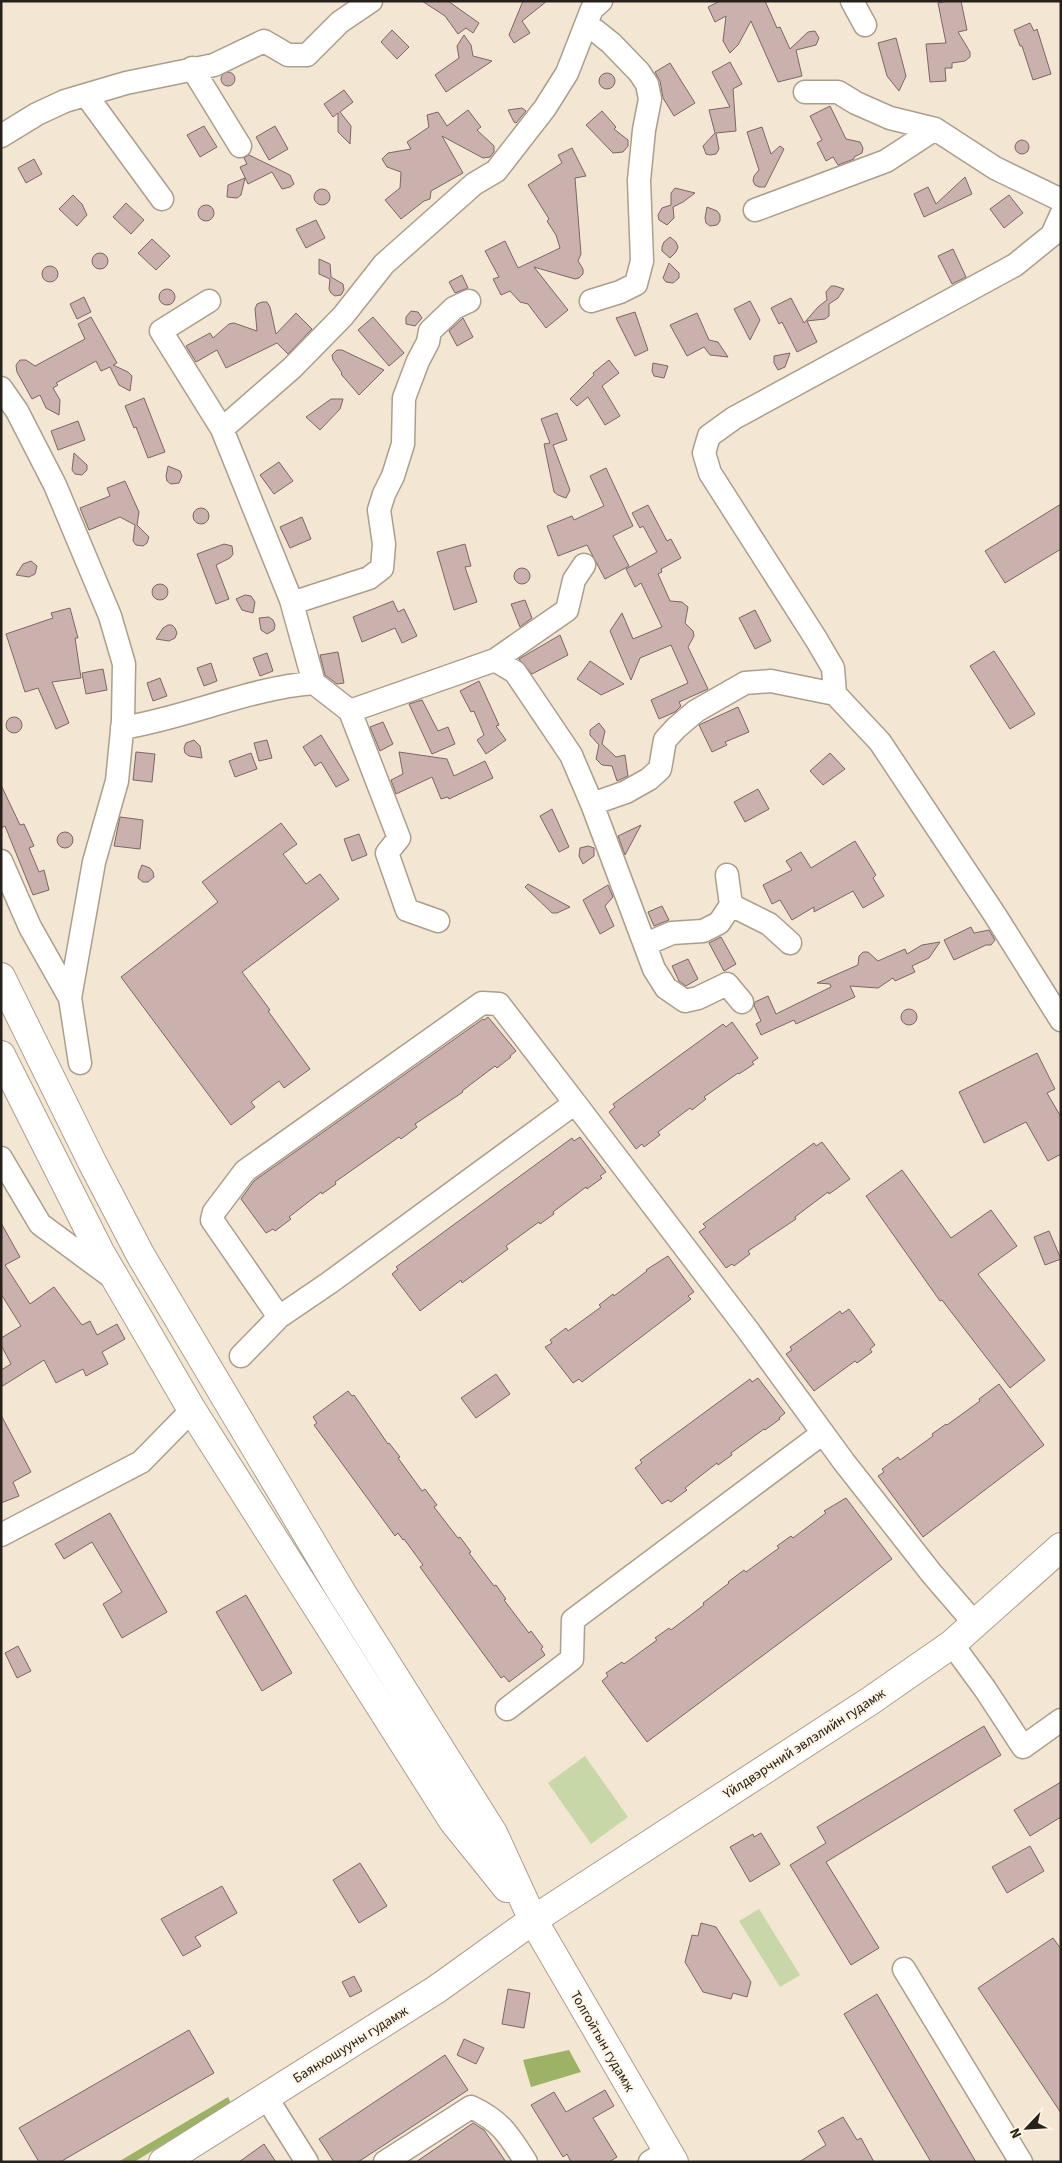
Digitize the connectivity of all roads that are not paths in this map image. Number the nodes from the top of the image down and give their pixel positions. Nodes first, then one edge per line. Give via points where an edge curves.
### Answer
1 (371, 1) edge
2 (601, 1) edge
3 (852, 1) edge
4 (865, 25) dead end
5 (585, 27) junction
6 (192, 68) junction
7 (805, 92) dead end
8 (86, 95) junction
9 (936, 129) junction
10 (1, 136) edge
11 (240, 146) dead end
12 (162, 199) dead end
13 (1061, 200) edge
14 (755, 210) dead end
15 (1061, 215) edge
16 (209, 301) dead end
17 (469, 301) dead end
18 (591, 301) dead end
19 (1, 388) edge
20 (222, 430) junction
21 (584, 565) dead end
22 (292, 603) junction
23 (495, 660) junction
24 (314, 683) junction
25 (836, 694) junction
26 (350, 711) junction
27 (122, 728) junction
28 (592, 804) junction
29 (1, 862) edge
30 (727, 876) dead end
31 (731, 905) junction
32 (438, 921) dead end
33 (790, 942) dead end
34 (646, 944) junction
35 (1, 977) edge
36 (70, 998) junction
37 (742, 1002) dead end
38 (1061, 1020) edge
39 (1, 1055) edge
40 (80, 1063) dead end
41 (576, 1103) junction
42 (1, 1158) edge
43 (116, 1280) junction
44 (279, 1316) junction
45 (241, 1356) dead end
46 (192, 1410) junction
47 (823, 1433) junction
48 (1, 1535) edge
49 (1061, 1547) edge
50 (976, 1625) junction
51 (952, 1644) junction
52 (507, 1709) dead end
53 (1061, 1720) edge
54 (533, 1920) junction
55 (904, 1969) dead end
56 (266, 2097) junction
57 (664, 2158) edge
58 (163, 2162) edge
59 (307, 2162) edge
60 (385, 2162) edge
61 (526, 2162) edge
62 (1022, 2162) edge

1 - 6 street via 340,22 307,55 288,55 264,41 214,65
2 - 5 street via 592,8
3 - 4 street
5 - 18 street via 612,43 639,72 647,84 650,99 639,180 642,261 636,284
5 - 20 street via 558,87 496,171 474,184 384,264 343,316 292,368
6 - 8 street
6 - 11 street
7 - 9 street via 838,92 890,118
8 - 10 street via 37,114
8 - 12 street
9 - 13 street via 994,168
9 - 14 street via 886,161
15 - 25 street via 1052,235 1015,265 734,418 709,436 704,453 710,472 833,668
16 - 20 street via 161,331
17 - 22 street via 454,308 430,331 404,398 403,444 379,510 384,544 382,568 369,578
19 - 27 street via 17,410 55,485 110,616 124,664
20 - 22 street
21 - 23 street via 574,580 567,610
22 - 24 street
23 - 26 street
23 - 28 street via 515,672 571,755
24 - 26 street
24 - 27 street via 292,685 155,723
25 - 28 street via 771,681 745,683 696,711 676,728 665,740 660,769 649,780
25 - 38 street via 880,742
26 - 32 street via 399,838 388,853 407,910
27 - 36 street via 117,781 94,862
28 - 34 street
29 - 36 street via 30,927
30 - 31 street
31 - 33 street via 769,924
31 - 34 street via 719,922 703,931 672,933
34 - 37 street via 654,970 666,988 685,1001 727,984
35 - 54 main road via 141,1256 342,1593 493,1833
36 - 40 street
39 - 43 main road
41 - 44 street
41 - 44 street via 499,1004 482,1003 245,1171 214,1212 212,1220
41 - 47 street
42 - 43 street via 40,1224
43 - 46 main road
44 - 45 street
46 - 48 street via 141,1462
46 - 54 main road via 453,1821
47 - 50 street via 920,1559
47 - 52 street via 573,1620 572,1659
49 - 50 main road, Үйлдвэрчний эвлэлийн гудамж
50 - 51 main road, Үйлдвэрчний эвлэлийн гудамж
51 - 53 street via 1023,1747
51 - 54 main road, Үйлдвэрчний эвлэлийн гудамж via 863,1706
54 - 56 main road, Баянхошууны гудамж via 437,1989
54 - 57 main road, Толгойтын гудамж
55 - 62 street
56 - 58 main road, Баянхошууны гудамж
56 - 59 street
60 - 61 street via 472,2107 504,2128

